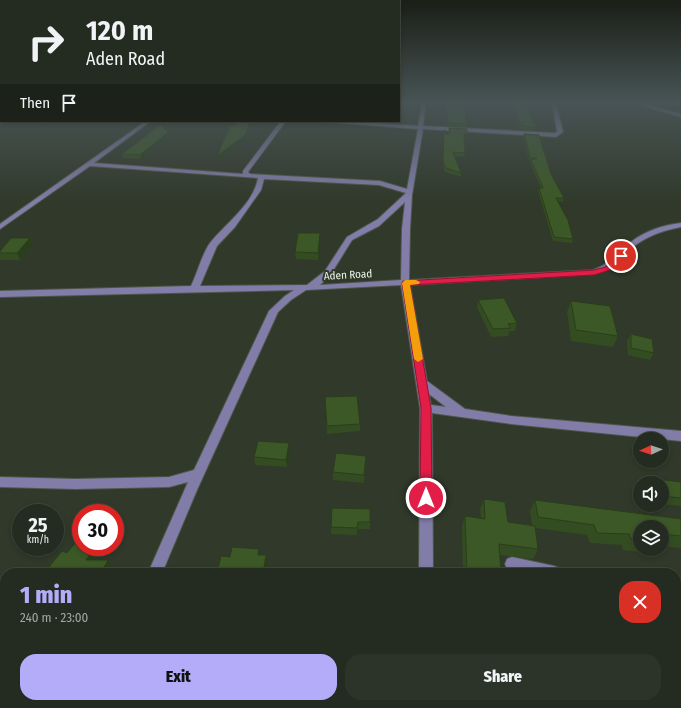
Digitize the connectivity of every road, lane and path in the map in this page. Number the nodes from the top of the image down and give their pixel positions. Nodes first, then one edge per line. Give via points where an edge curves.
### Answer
1 (128, 136) edge
2 (272, 136) edge
3 (420, 136) edge
4 (89, 164) junction
5 (248, 176) junction
6 (261, 177) junction
7 (409, 194) junction
8 (681, 225) edge
9 (0, 227) edge
10 (405, 283) junction
11 (272, 288) junction
12 (306, 288) junction
13 (194, 290) junction
14 (0, 294) edge
15 (274, 311) junction
16 (422, 384) junction
17 (426, 408) junction
18 (462, 412) junction
19 (681, 436) edge
20 (198, 474) junction
21 (0, 482) edge
22 (512, 564) dead end
23 (157, 568) edge
24 (426, 568) edge
25 (531, 568) edge

1 - 4 street
2 - 5 street via 245,172
3 - 7 street
4 - 5 street
4 - 9 street
5 - 6 street
6 - 7 street via 380,184
6 - 13 street via 259,189 232,225 213,244
7 - 10 street
7 - 12 street via 377,224 348,240 321,282
8 - 10 street, Aden Road via 665,227 649,235 628,247 608,269 594,272
10 - 12 street, Aden Road
10 - 16 street
11 - 12 street, Aden Road
11 - 13 street, Aden Road
11 - 15 street via 277,294
12 - 15 street via 288,298
13 - 14 street, Aden Road
15 - 20 street
16 - 17 street
16 - 18 street
17 - 18 street
17 - 24 street
18 - 19 street via 511,420
20 - 21 street via 169,482
20 - 23 street
22 - 25 street

